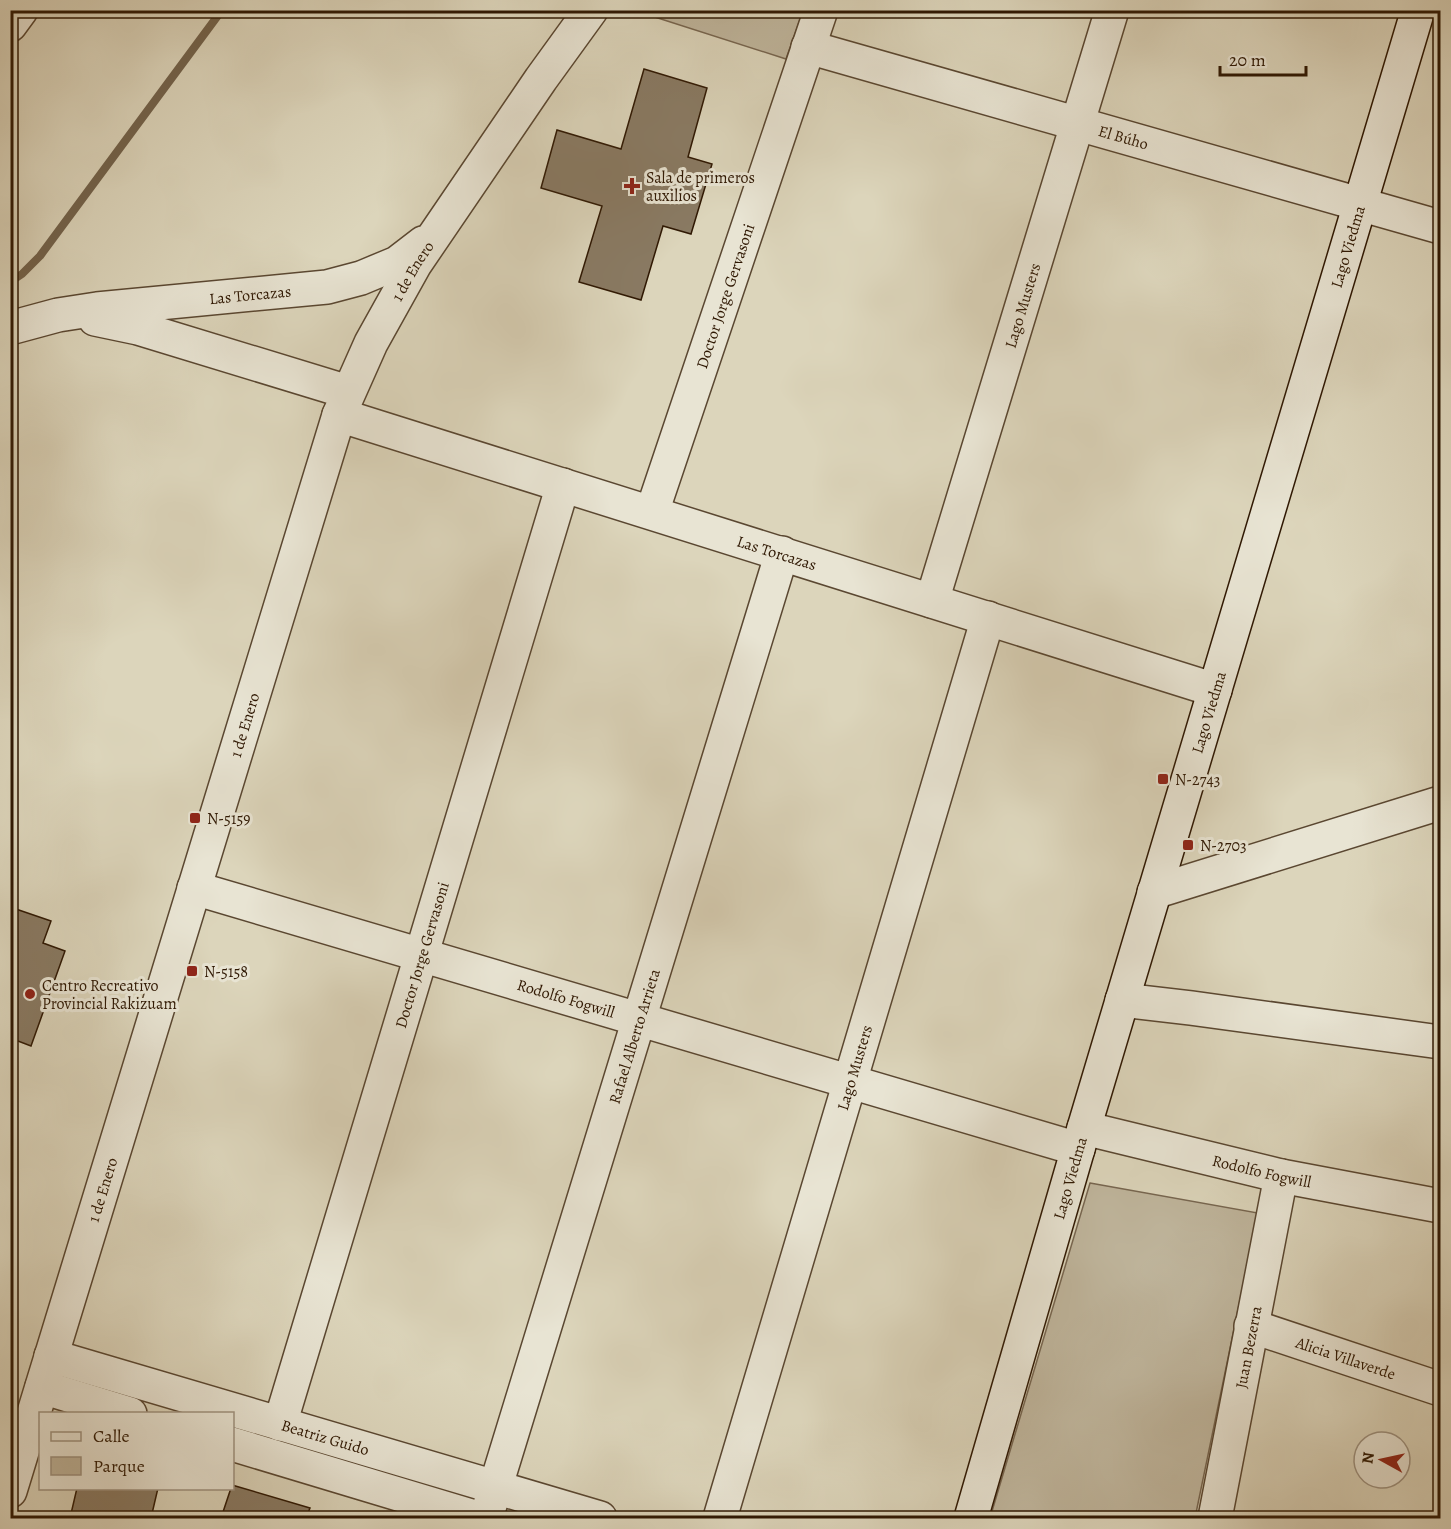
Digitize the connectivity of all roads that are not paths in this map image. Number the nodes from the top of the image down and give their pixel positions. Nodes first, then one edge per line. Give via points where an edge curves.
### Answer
1 (21, 10) edge
2 (591, 10) edge
3 (820, 10) edge
4 (1112, 10) edge
5 (1418, 10) edge
6 (10, 26) edge
7 (808, 47) junction
8 (1077, 124) junction
9 (1360, 204) junction
10 (1440, 227) edge
11 (431, 237) junction
12 (58, 315) junction
13 (10, 328) edge
14 (344, 404) junction
15 (564, 484) junction
16 (652, 513) junction
17 (782, 553) junction
18 (932, 601) junction
19 (988, 618) junction
20 (1215, 690) junction
21 (1440, 803) edge
22 (194, 888) junction
23 (1154, 892) junction
24 (421, 955) junction
25 (1122, 1000) junction
26 (638, 1019) junction
27 (1440, 1042) edge
28 (849, 1082) junction
29 (1081, 1138) junction
30 (1281, 1176) junction
31 (1440, 1206) edge
32 (1251, 1326) junction
33 (51, 1356) junction
34 (42, 1387) junction
35 (1440, 1389) edge
36 (127, 1412) edge
37 (280, 1424) junction
38 (234, 1445) edge
39 (495, 1487) junction
40 (10, 1491) edge
41 (478, 1518) edge
42 (486, 1518) edge
43 (600, 1518) edge
44 (720, 1518) edge
45 (970, 1518) edge
46 (1215, 1518) edge

1 - 6 street
2 - 11 street, 1 de Enero
3 - 7 street, Doctor Jorge Gervasoni
4 - 8 street, Lago Musters
5 - 9 street, Lago Viedma
7 - 8 street, El Búho
7 - 16 street, Doctor Jorge Gervasoni
8 - 9 street, El Búho
8 - 18 street, Lago Musters
9 - 10 street, El Búho
9 - 20 street, Lago Viedma
11 - 12 street, Las Torcazas via 397,263 327,287
11 - 14 street, 1 de Enero via 384,316
12 - 13 street, Las Torcazas
12 - 14 street, Las Torcazas via 138,328
14 - 15 street, Las Torcazas
14 - 22 street, 1 de Enero
15 - 16 street, Las Torcazas
15 - 24 street, Doctor Jorge Gervasoni
16 - 17 street, Las Torcazas
17 - 18 street, Las Torcazas
17 - 26 street, Rafael Alberto Arrieta
18 - 19 street, Las Torcazas
19 - 20 street, Las Torcazas
19 - 28 street, Lago Musters
20 - 23 street, Lago Viedma
21 - 23 street
22 - 24 street, Rodolfo Fogwill
22 - 33 street, 1 de Enero
23 - 25 street, Lago Viedma
24 - 26 street, Rodolfo Fogwill
24 - 37 street, Doctor Jorge Gervasoni
25 - 27 street
25 - 29 street, Lago Viedma
26 - 28 street, Rodolfo Fogwill
26 - 39 street, Rafael Alberto Arrieta
28 - 29 street, Rodolfo Fogwill
28 - 44 street, Lago Musters
29 - 30 street, Rodolfo Fogwill
29 - 45 street, Lago Viedma
30 - 31 street, Rodolfo Fogwill
30 - 32 street, Juan Bezerra
32 - 35 street, Alicia Villaverde
32 - 46 street, Juan Bezerra
33 - 34 street, 1 de Enero
33 - 37 street, Beatriz Guido
34 - 36 street
34 - 40 street, 1 de Enero
37 - 39 street, Beatriz Guido
38 - 41 street, Beatriz Guido
39 - 42 street, Rafael Alberto Arrieta
39 - 43 street, Beatriz Guido

